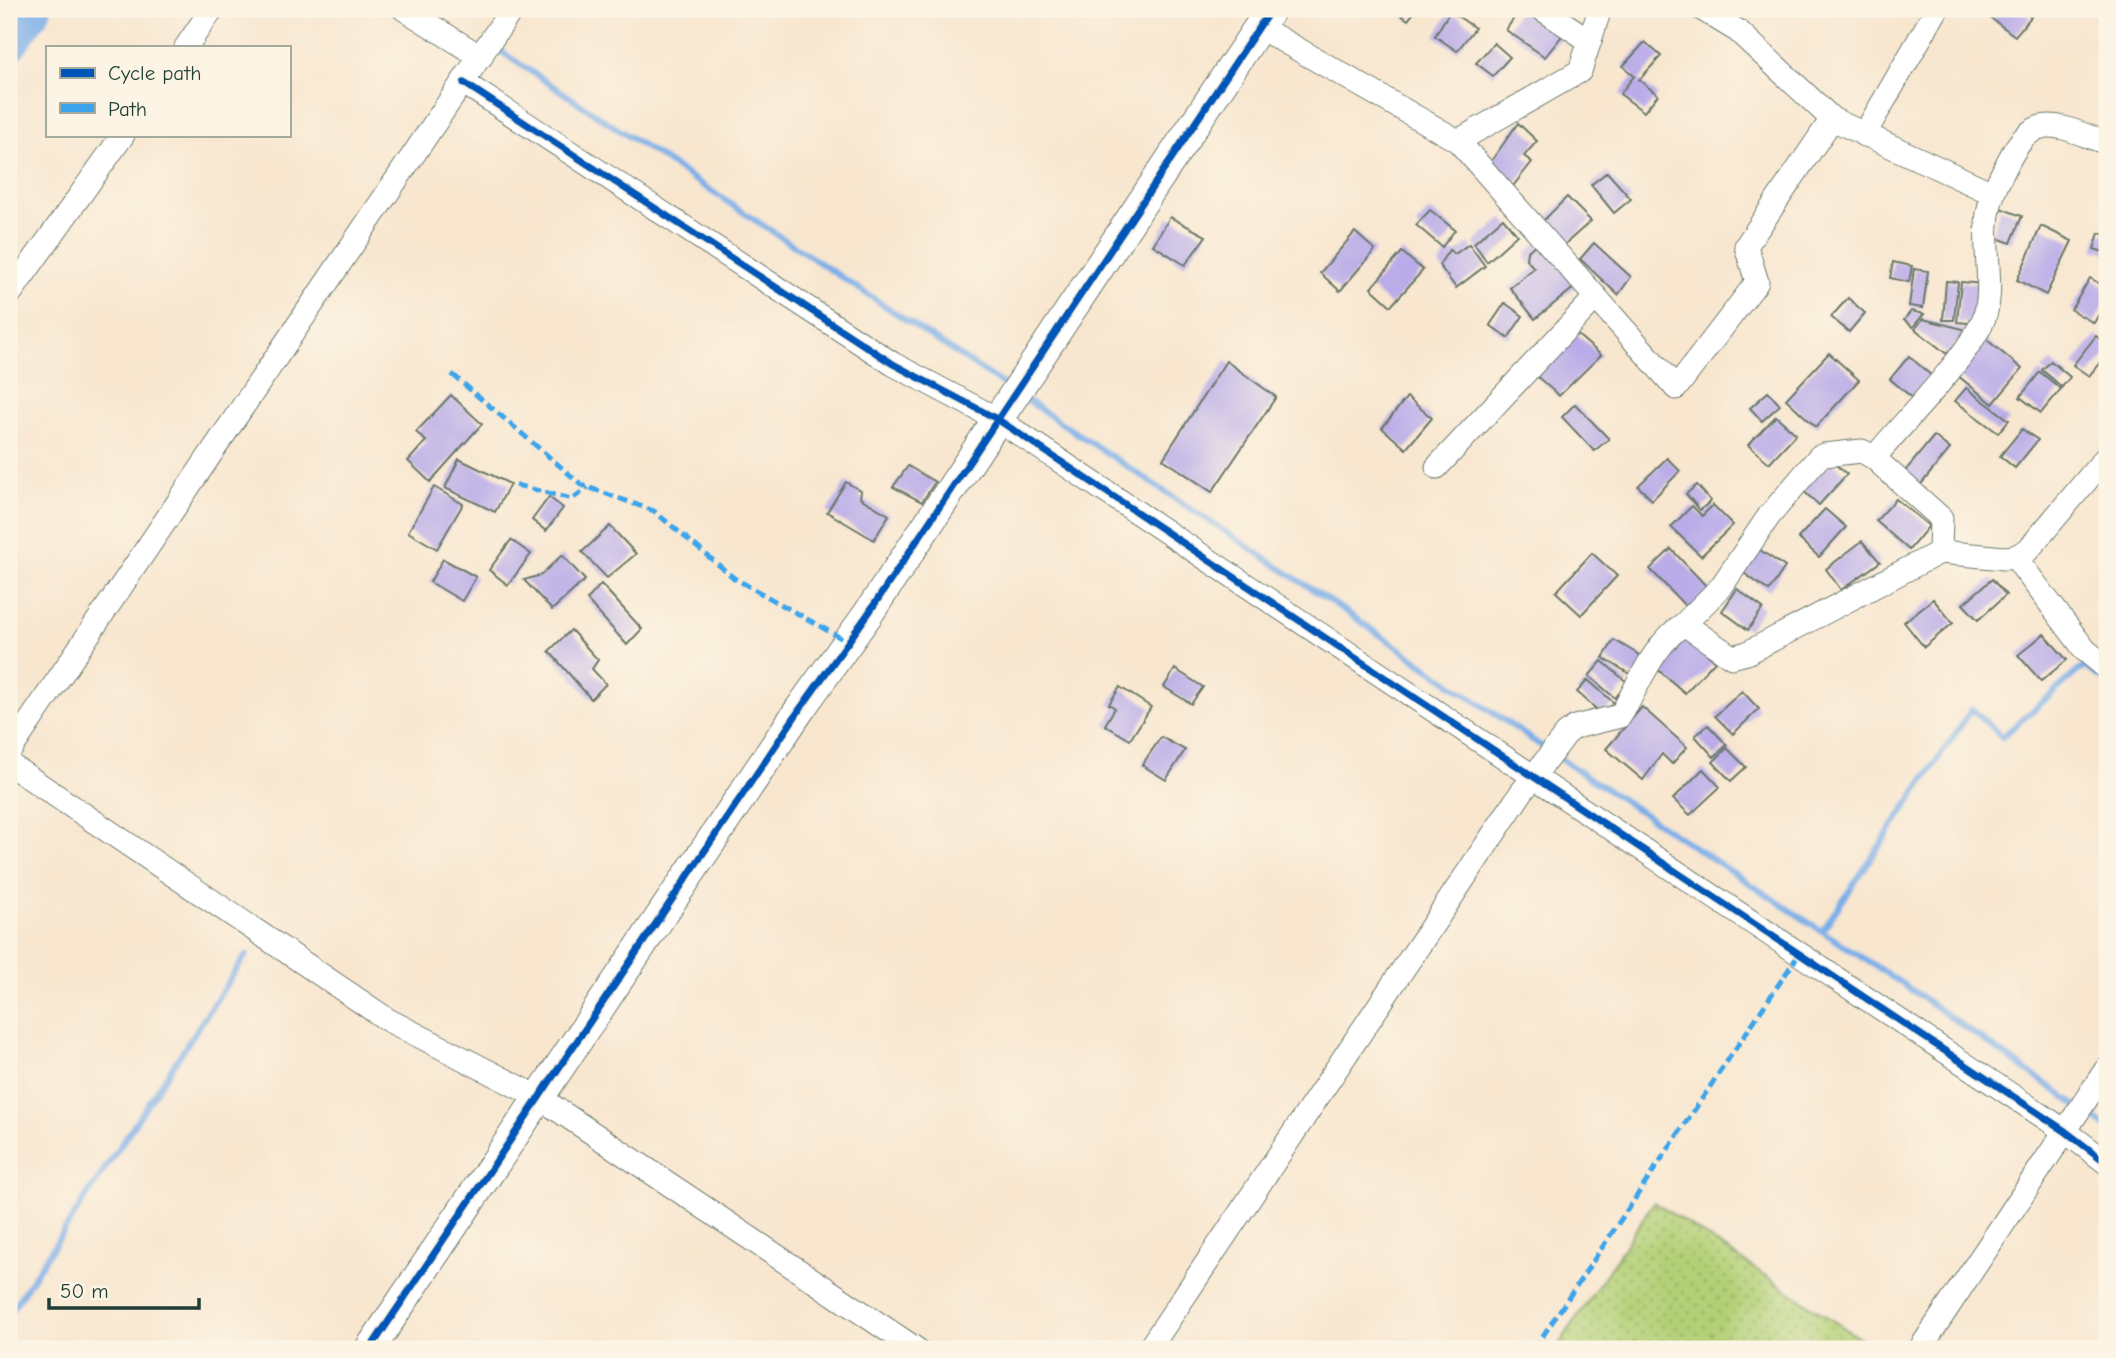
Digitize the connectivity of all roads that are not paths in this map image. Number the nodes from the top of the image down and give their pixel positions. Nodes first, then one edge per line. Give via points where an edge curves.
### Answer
1 (212, 9) edge
2 (404, 9) edge
3 (512, 9) edge
4 (1542, 9) edge
5 (1600, 9) edge
6 (1702, 9) edge
7 (1937, 9) edge
8 (1724, 16) edge
9 (1265, 18) edge
10 (1590, 41) junction
11 (187, 46) edge
12 (472, 70) junction
13 (1832, 119) junction
14 (1864, 135) junction
15 (122, 136) edge
16 (1458, 141) junction
17 (2107, 143) edge
18 (1992, 193) junction
19 (9, 295) edge
20 (1596, 297) junction
21 (1001, 413) junction
22 (2107, 456) edge
23 (1874, 458) junction
24 (1437, 467) dead end
25 (1940, 552) junction
26 (2015, 557) junction
27 (1684, 624) junction
28 (2107, 668) edge
29 (9, 752) edge
30 (9, 764) edge
31 (1538, 772) junction
32 (2107, 1068) edge
33 (540, 1098) junction
34 (2067, 1128) junction
35 (2107, 1163) edge
36 (370, 1349) edge
37 (916, 1349) edge
38 (1149, 1349) edge
39 (1920, 1349) edge

1 - 11 street
2 - 12 street
3 - 12 street
4 - 10 street
5 - 10 street
6 - 8 street
7 - 14 street
8 - 13 street
9 - 16 street
9 - 21 street
10 - 16 street via 1580,71
12 - 21 street via 893,364
12 - 29 street
13 - 14 street
13 - 20 street via 1746,246 1757,282 1676,388
14 - 18 street
15 - 19 street
16 - 20 street
17 - 18 street via 2055,126 2035,128 2020,138
18 - 23 street via 1987,223 1988,304 1981,324
20 - 24 street
21 - 31 street
21 - 33 street
22 - 26 street via 2028,550
23 - 25 street via 1941,518
23 - 27 street via 1862,451 1819,457 1769,516 1721,587
25 - 26 street
25 - 27 street via 1747,653 1732,657
26 - 28 street via 2085,650
27 - 31 street via 1655,655 1619,716 1575,727
30 - 33 street via 387,1020
31 - 34 street
31 - 38 street
32 - 34 street
33 - 36 street
33 - 37 street
34 - 35 street
34 - 39 street

